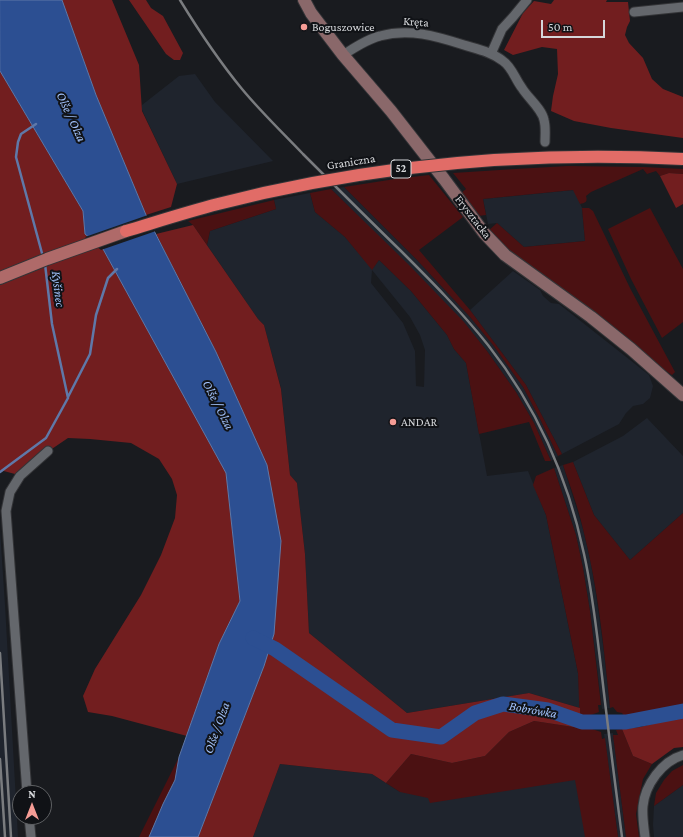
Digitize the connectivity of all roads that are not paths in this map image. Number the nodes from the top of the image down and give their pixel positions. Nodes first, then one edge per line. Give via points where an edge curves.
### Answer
1 (304, 0) edge
2 (527, 0) edge
3 (683, 7) edge
4 (634, 12) dead end
5 (490, 54) junction
6 (342, 55) junction
7 (545, 142) dead end
8 (683, 159) edge
9 (126, 231) joint
10 (0, 278) edge
11 (683, 395) edge
12 (48, 451) dead end
13 (683, 755) edge
14 (26, 785) edge
15 (30, 825) edge
16 (31, 837) edge
17 (645, 837) edge

1 - 6 street, Frysztacka
2 - 5 street via 502,29
3 - 4 street
5 - 6 street, Kręta via 438,36 418,32 380,36
5 - 7 street, Kręta via 509,67 521,88 541,112
6 - 11 street, Frysztacka via 390,111 484,233 505,255 591,317
8 - 9 highway, Graniczna / 52, bridge via 548,157 406,168 254,195 179,214
9 - 10 main road
12 - 14 street via 20,476 10,492 6,511
13 - 17 street via 664,765 652,780 644,797 642,807
15 - 16 street

